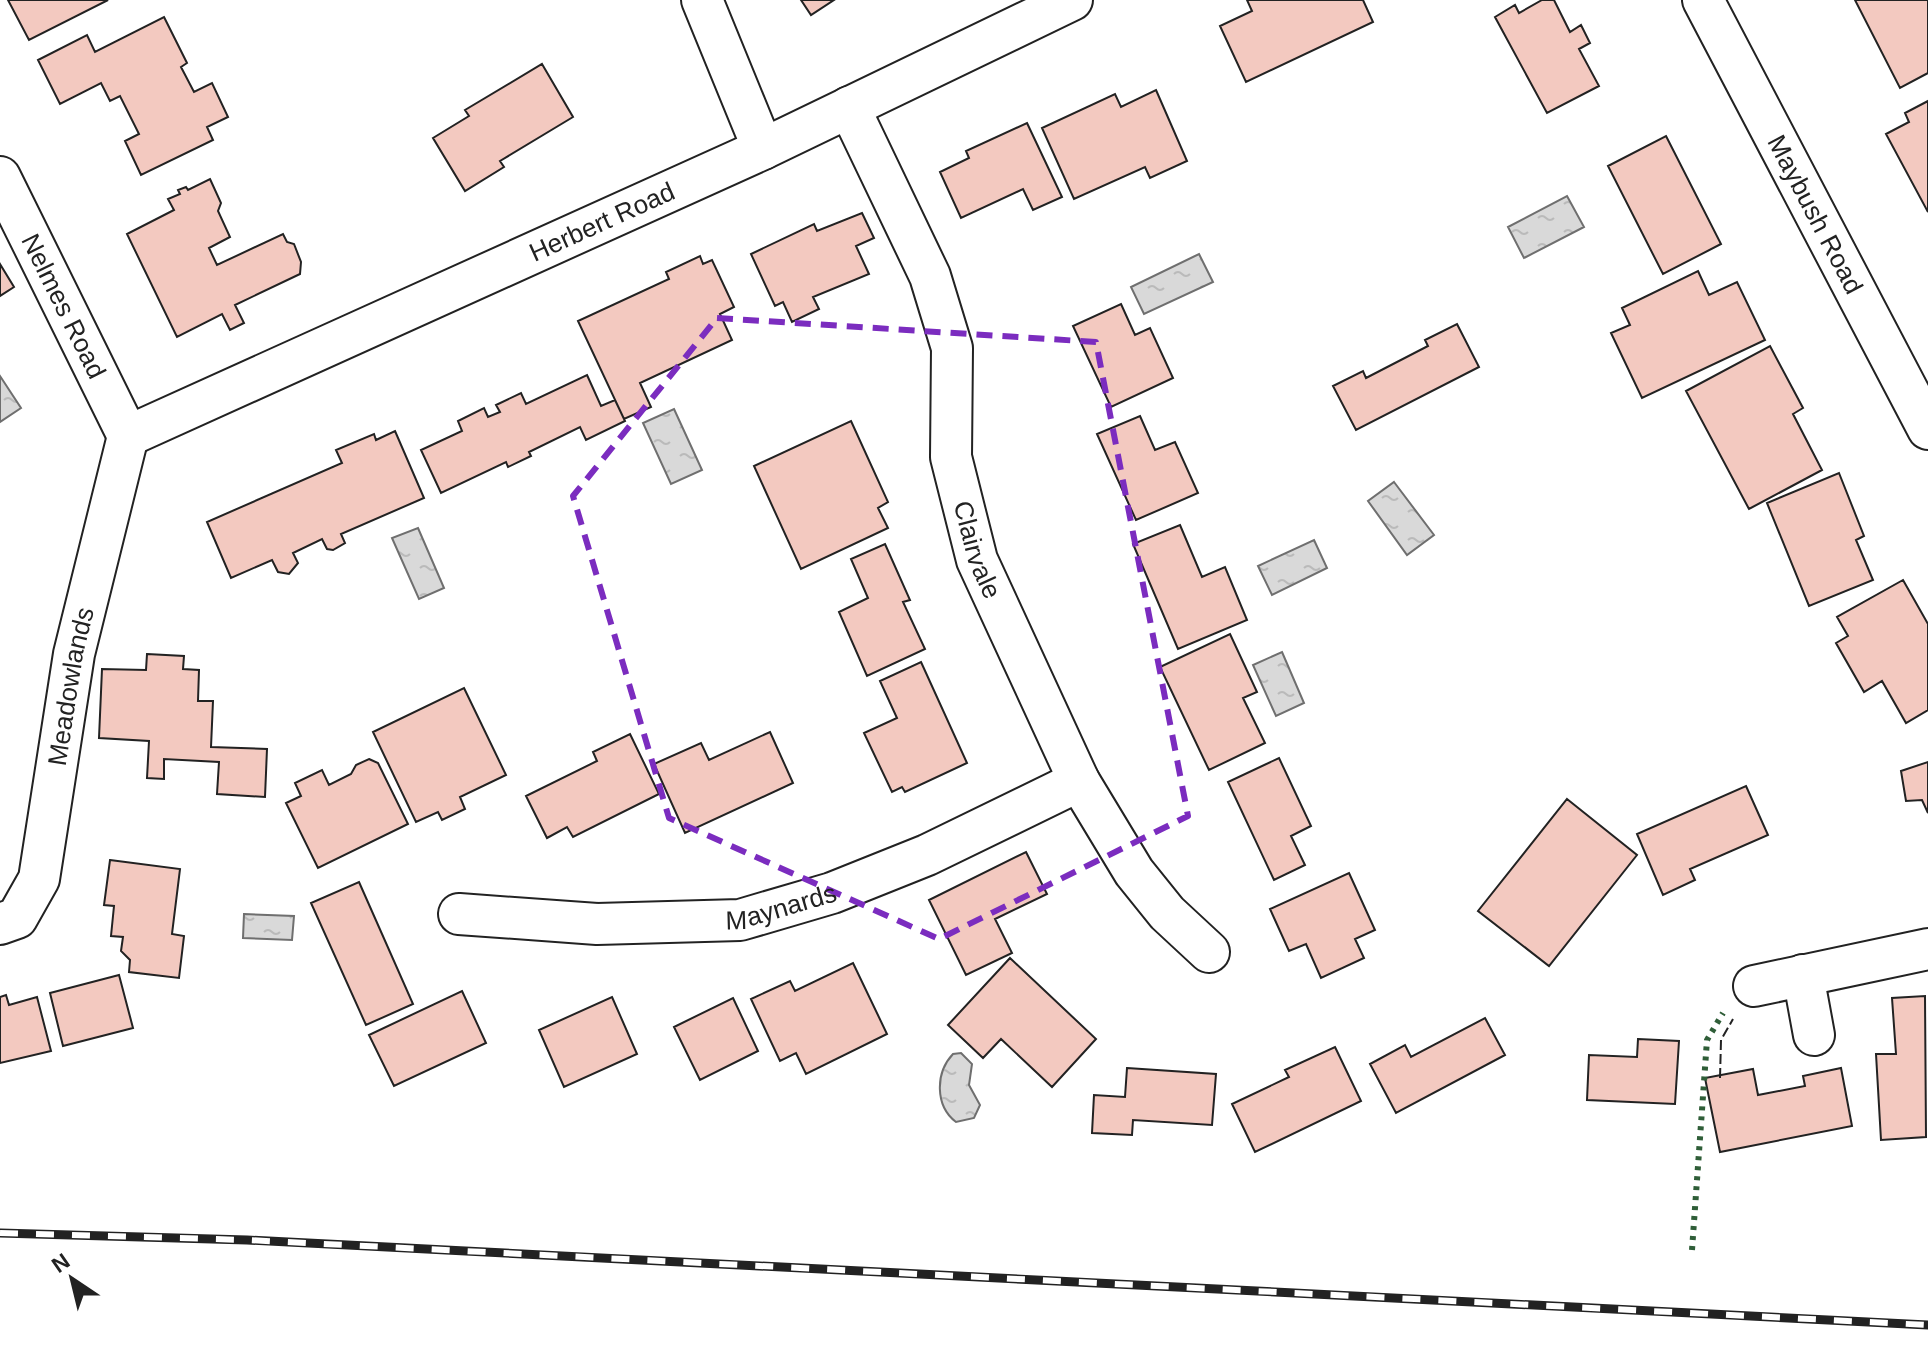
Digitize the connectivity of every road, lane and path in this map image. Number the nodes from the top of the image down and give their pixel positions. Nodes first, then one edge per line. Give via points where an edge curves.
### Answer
1 (702, 0) edge
2 (1072, 0) edge
3 (1703, 0) edge
4 (849, 107) junction
5 (763, 149) junction
6 (0, 177) edge
7 (1914, 371) edge
8 (1928, 429) edge
9 (128, 436) junction
10 (1079, 781) junction
11 (459, 914) dead end
12 (0, 924) edge
13 (1928, 949) edge
14 (1209, 952) dead end
15 (1803, 975) junction
16 (1754, 986) dead end
17 (1814, 1035) dead end

1 - 5 street
2 - 4 street, Herbert Road
3 - 7 street, Maybush Road
4 - 5 street, Herbert Road
4 - 10 street, Clairvale via 930,276 952,348 951,457 977,560
5 - 9 street, Herbert Road
6 - 9 street, Nelmes Road
7 - 8 street, Maybush Road
9 - 12 street, Meadowlands via 74,654 39,879 17,918
10 - 11 street, Maynards via 927,855 832,893 740,920 597,924
10 - 14 street, Clairvale via 1134,872
13 - 15 street
15 - 16 street
15 - 17 street

